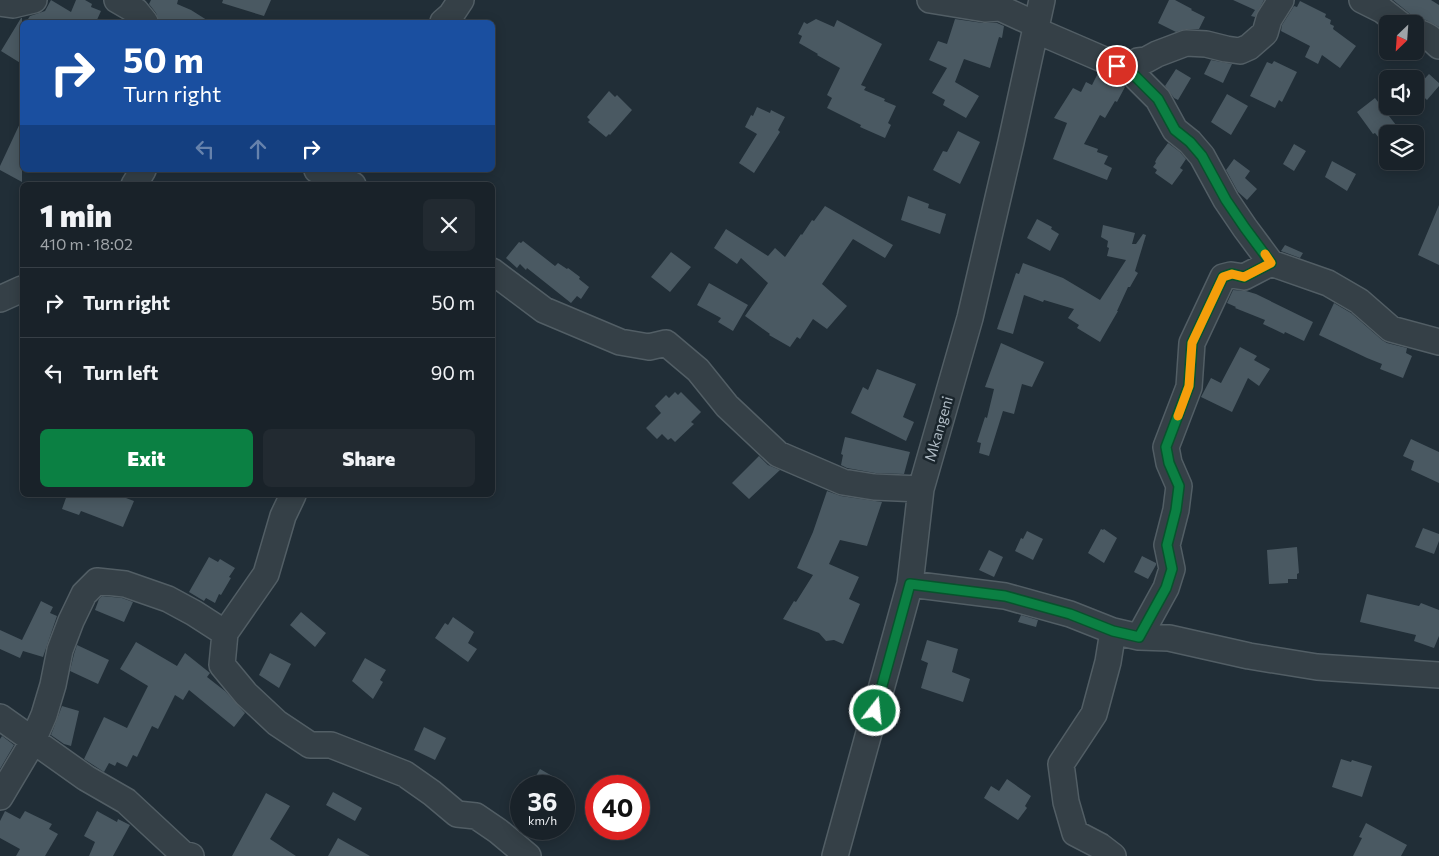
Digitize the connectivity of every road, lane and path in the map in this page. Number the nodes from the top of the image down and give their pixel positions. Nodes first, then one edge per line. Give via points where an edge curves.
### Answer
1 (34, 0) edge
2 (117, 0) edge
3 (461, 0) edge
4 (930, 0) edge
5 (1042, 0) edge
6 (1281, 0) edge
7 (1362, 0) edge
8 (0, 2) edge
9 (1388, 15) edge
10 (144, 20) edge
11 (445, 20) edge
12 (1036, 27) junction
13 (1424, 34) edge
14 (1439, 46) edge
15 (1130, 71) junction
16 (322, 172) edge
17 (346, 182) edge
18 (1271, 263) junction
19 (495, 278) edge
20 (20, 290) edge
21 (0, 299) edge
22 (1439, 342) edge
23 (921, 489) junction
24 (292, 497) edge
25 (910, 584) junction
26 (1113, 631) junction
27 (225, 633) junction
28 (1139, 637) junction
29 (1439, 675) edge
30 (0, 717) edge
31 (33, 741) junction
32 (0, 797) edge
33 (190, 856) edge
34 (528, 856) edge
35 (835, 856) edge
36 (1113, 856) edge

1 - 8 street via 13,5
2 - 10 street
3 - 11 street
4 - 12 street via 985,9 1000,8
5 - 12 street, Mkangeni
6 - 15 street via 1265,33 1248,47 1226,50 1186,43 1138,61
7 - 9 street
12 - 15 street
12 - 23 street, Mkangeni via 970,318
13 - 14 street
15 - 18 street via 1158,99 1175,130 1202,156 1226,200
16 - 17 street
18 - 22 street via 1328,282 1359,301 1391,329
18 - 28 street via 1244,277 1232,274 1223,277 1192,343 1189,386 1166,447 1179,486 1167,545 1172,569 1166,588
19 - 23 street via 544,310 620,342 649,347 666,343 698,370 727,406 778,454 843,482
20 - 21 street
23 - 25 street, Mkangeni
24 - 27 street via 266,574
25 - 26 street via 1005,596 1070,614
25 - 35 street, Mkangeni
26 - 28 street
26 - 36 street via 1094,714 1061,764 1066,802 1075,834
27 - 31 street via 168,599 125,584 97,581 84,594 71,621
27 - 34 street via 222,665 276,723 310,745 331,745 405,774 457,814 476,816
28 - 29 street via 1169,638 1317,667
30 - 31 street
31 - 32 street
31 - 33 street via 126,802 183,854

